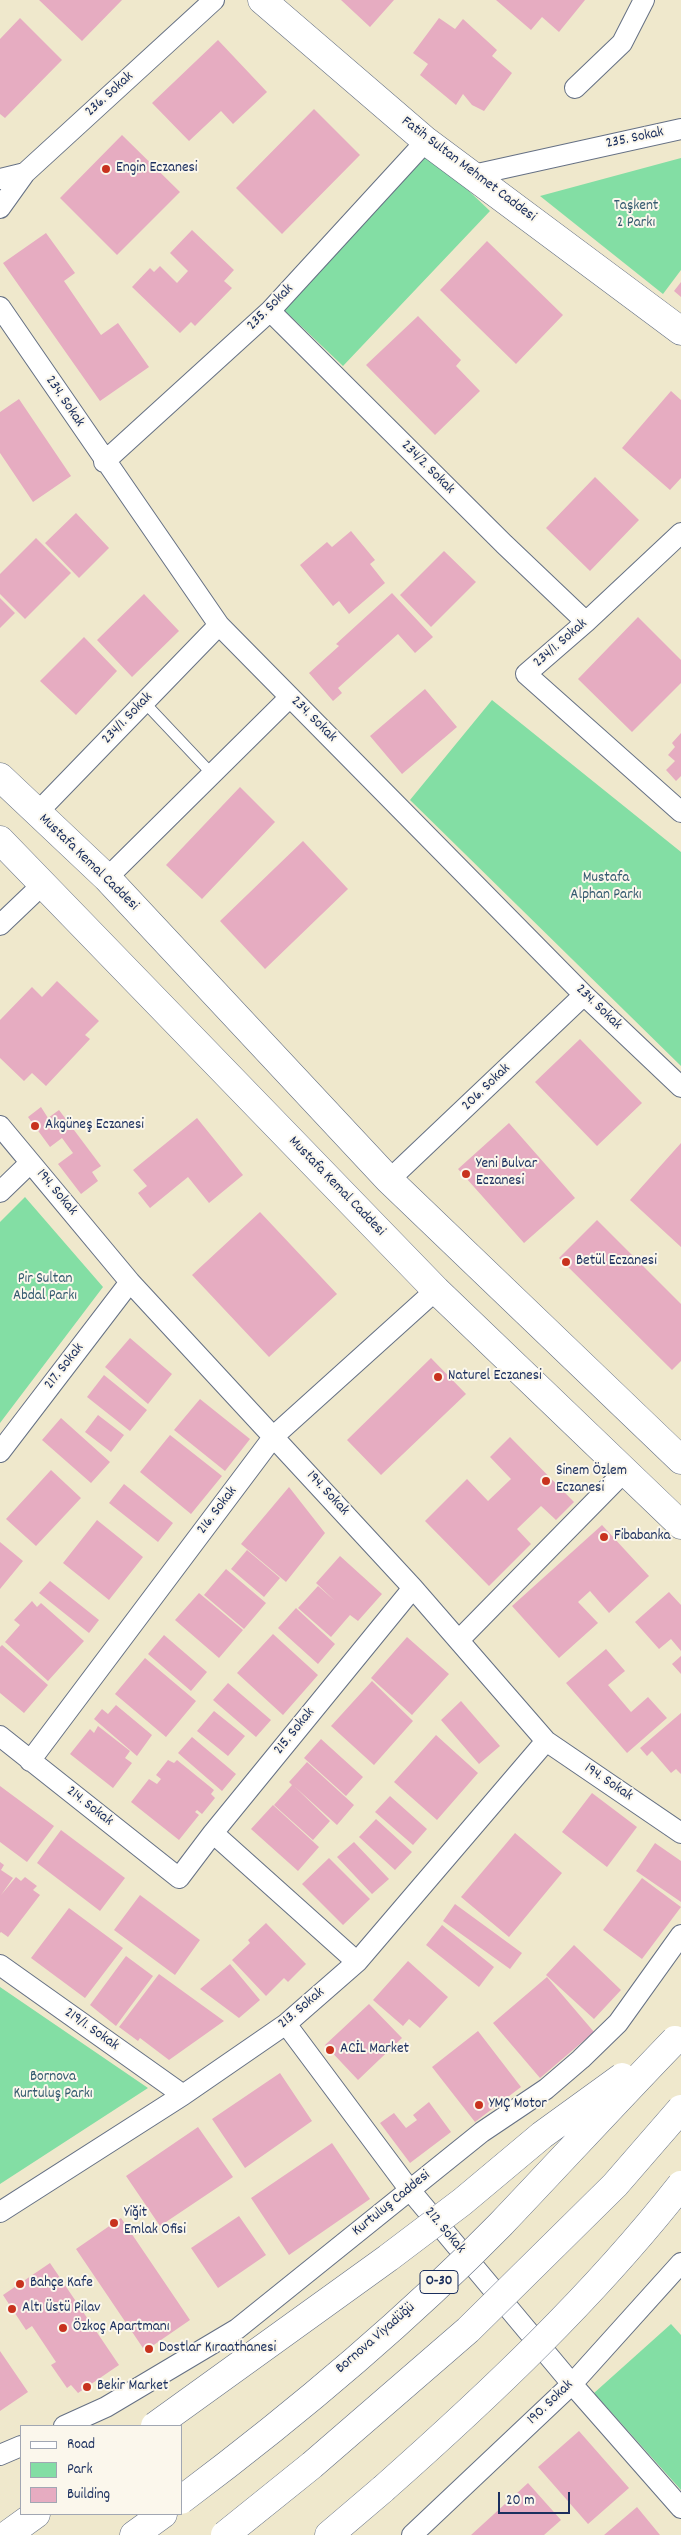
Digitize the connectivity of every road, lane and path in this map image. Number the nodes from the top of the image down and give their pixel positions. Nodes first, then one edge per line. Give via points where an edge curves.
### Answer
1 (214, 0) edge
2 (262, 0) edge
3 (644, 0) edge
4 (575, 88) dead end
5 (681, 129) edge
6 (426, 141) junction
7 (25, 173) junction
8 (472, 175) junction
9 (0, 179) edge
10 (0, 208) edge
11 (0, 307) edge
12 (270, 311) junction
13 (681, 331) edge
14 (104, 462) junction
15 (681, 533) edge
16 (586, 622) junction
17 (219, 625) junction
18 (290, 697) junction
19 (144, 702) junction
20 (212, 774) junction
21 (0, 777) edge
22 (681, 812) edge
23 (36, 814) junction
24 (0, 840) edge
25 (107, 878) junction
26 (44, 884) junction
27 (0, 925) edge
28 (584, 995) junction
29 (681, 1087) edge
30 (0, 1126) edge
31 (30, 1162) junction
32 (389, 1180) junction
33 (0, 1192) edge
34 (130, 1282) junction
35 (436, 1290) junction
36 (274, 1436) junction
37 (0, 1452) edge
38 (681, 1460) edge
39 (625, 1470) junction
40 (681, 1525) edge
41 (413, 1588) junction
42 (458, 1640) junction
43 (0, 1736) edge
44 (546, 1741) junction
45 (30, 1761) junction
46 (213, 1833) junction
47 (681, 1833) edge
48 (179, 1878) joint
49 (681, 1935) edge
50 (357, 1962) junction
51 (0, 1965) edge
52 (286, 2024) junction
53 (678, 2036) edge
54 (183, 2095) junction
55 (681, 2109) edge
56 (681, 2185) edge
57 (409, 2189) junction
58 (0, 2212) edge
59 (681, 2263) edge
60 (572, 2384) junction
61 (66, 2425) edge
62 (156, 2425) edge
63 (20, 2446) edge
64 (0, 2455) edge
65 (383, 2490) junction
66 (182, 2499) edge
67 (681, 2508) edge
68 (35, 2515) edge
69 (161, 2515) edge
70 (7, 2535) edge
71 (134, 2535) edge
72 (225, 2535) edge
73 (330, 2535) edge
74 (344, 2535) edge
75 (412, 2535) edge

1 - 7 street, 236. Sokak
2 - 6 main road, Fatih Sultan Mehmet Caddesi
3 - 4 street via 622,43
5 - 8 street, 235. Sokak
6 - 8 main road, Fatih Sultan Mehmet Caddesi
6 - 12 street, 235. Sokak
7 - 9 street, 236. Sokak
7 - 10 street
8 - 13 main road, Fatih Sultan Mehmet Caddesi
11 - 14 street, 234. Sokak
12 - 14 street, 235. Sokak
12 - 16 street, 234/2. Sokak
14 - 17 street, 234. Sokak
15 - 16 street, 234/1. Sokak
16 - 22 street, 234/1. Sokak via 526,674
17 - 18 street, 234. Sokak
17 - 19 street, 234/1. Sokak
18 - 20 street
18 - 28 street, 234. Sokak
19 - 20 lane
19 - 23 street, 234/1. Sokak
20 - 25 street
21 - 23 main road, Mustafa Kemal Caddesi
23 - 25 main road, Mustafa Kemal Caddesi
24 - 26 main road, Mustafa Kemal Caddesi
25 - 32 main road, Mustafa Kemal Caddesi
26 - 27 street
26 - 35 main road, Mustafa Kemal Caddesi
28 - 29 street, 234. Sokak
28 - 32 street, 206. Sokak
30 - 31 street, 194. Sokak
31 - 33 street
31 - 34 street, 194. Sokak
32 - 38 main road, Mustafa Kemal Caddesi
34 - 36 street, 194. Sokak
34 - 37 street, 217. Sokak
35 - 36 street, 216. Sokak
35 - 39 main road, Mustafa Kemal Caddesi
36 - 41 street, 194. Sokak
36 - 45 street, 216. Sokak
39 - 40 main road, Mustafa Kemal Caddesi
39 - 42 street
41 - 42 street, 194. Sokak
41 - 46 street, 215. Sokak
42 - 44 street, 194. Sokak
43 - 45 street, 214. Sokak
44 - 47 street, 194. Sokak
44 - 50 street, 213. Sokak
45 - 48 street, 214. Sokak
46 - 48 street, 215. Sokak
46 - 50 street
49 - 57 street, Kurtuluş Caddesi via 618,2023 581,2060
50 - 52 street, 213. Sokak
51 - 54 street, 219/1. Sokak
52 - 54 street, 213. Sokak
52 - 57 street, 212. Sokak
53 - 62 main road, bridge via 542,2134 462,2202 388,2258
53 - 66 main road, Bornova Viyadüğü / O-30, bridge via 500,2224 385,2334 236,2459
54 - 58 street, 213. Sokak
55 - 72 main road, bridge via 615,2185 468,2330 312,2465
56 - 65 main road, bridge via 565,2317 479,2403
57 - 60 street, 212. Sokak
57 - 61 street, Kurtuluş Caddesi via 237,2329 106,2408
59 - 60 street, 190. Sokak
60 - 67 street, 212. Sokak
60 - 75 street, 190. Sokak
63 - 64 street
65 - 73 main road
65 - 74 main road
68 - 70 main road
69 - 71 main road

